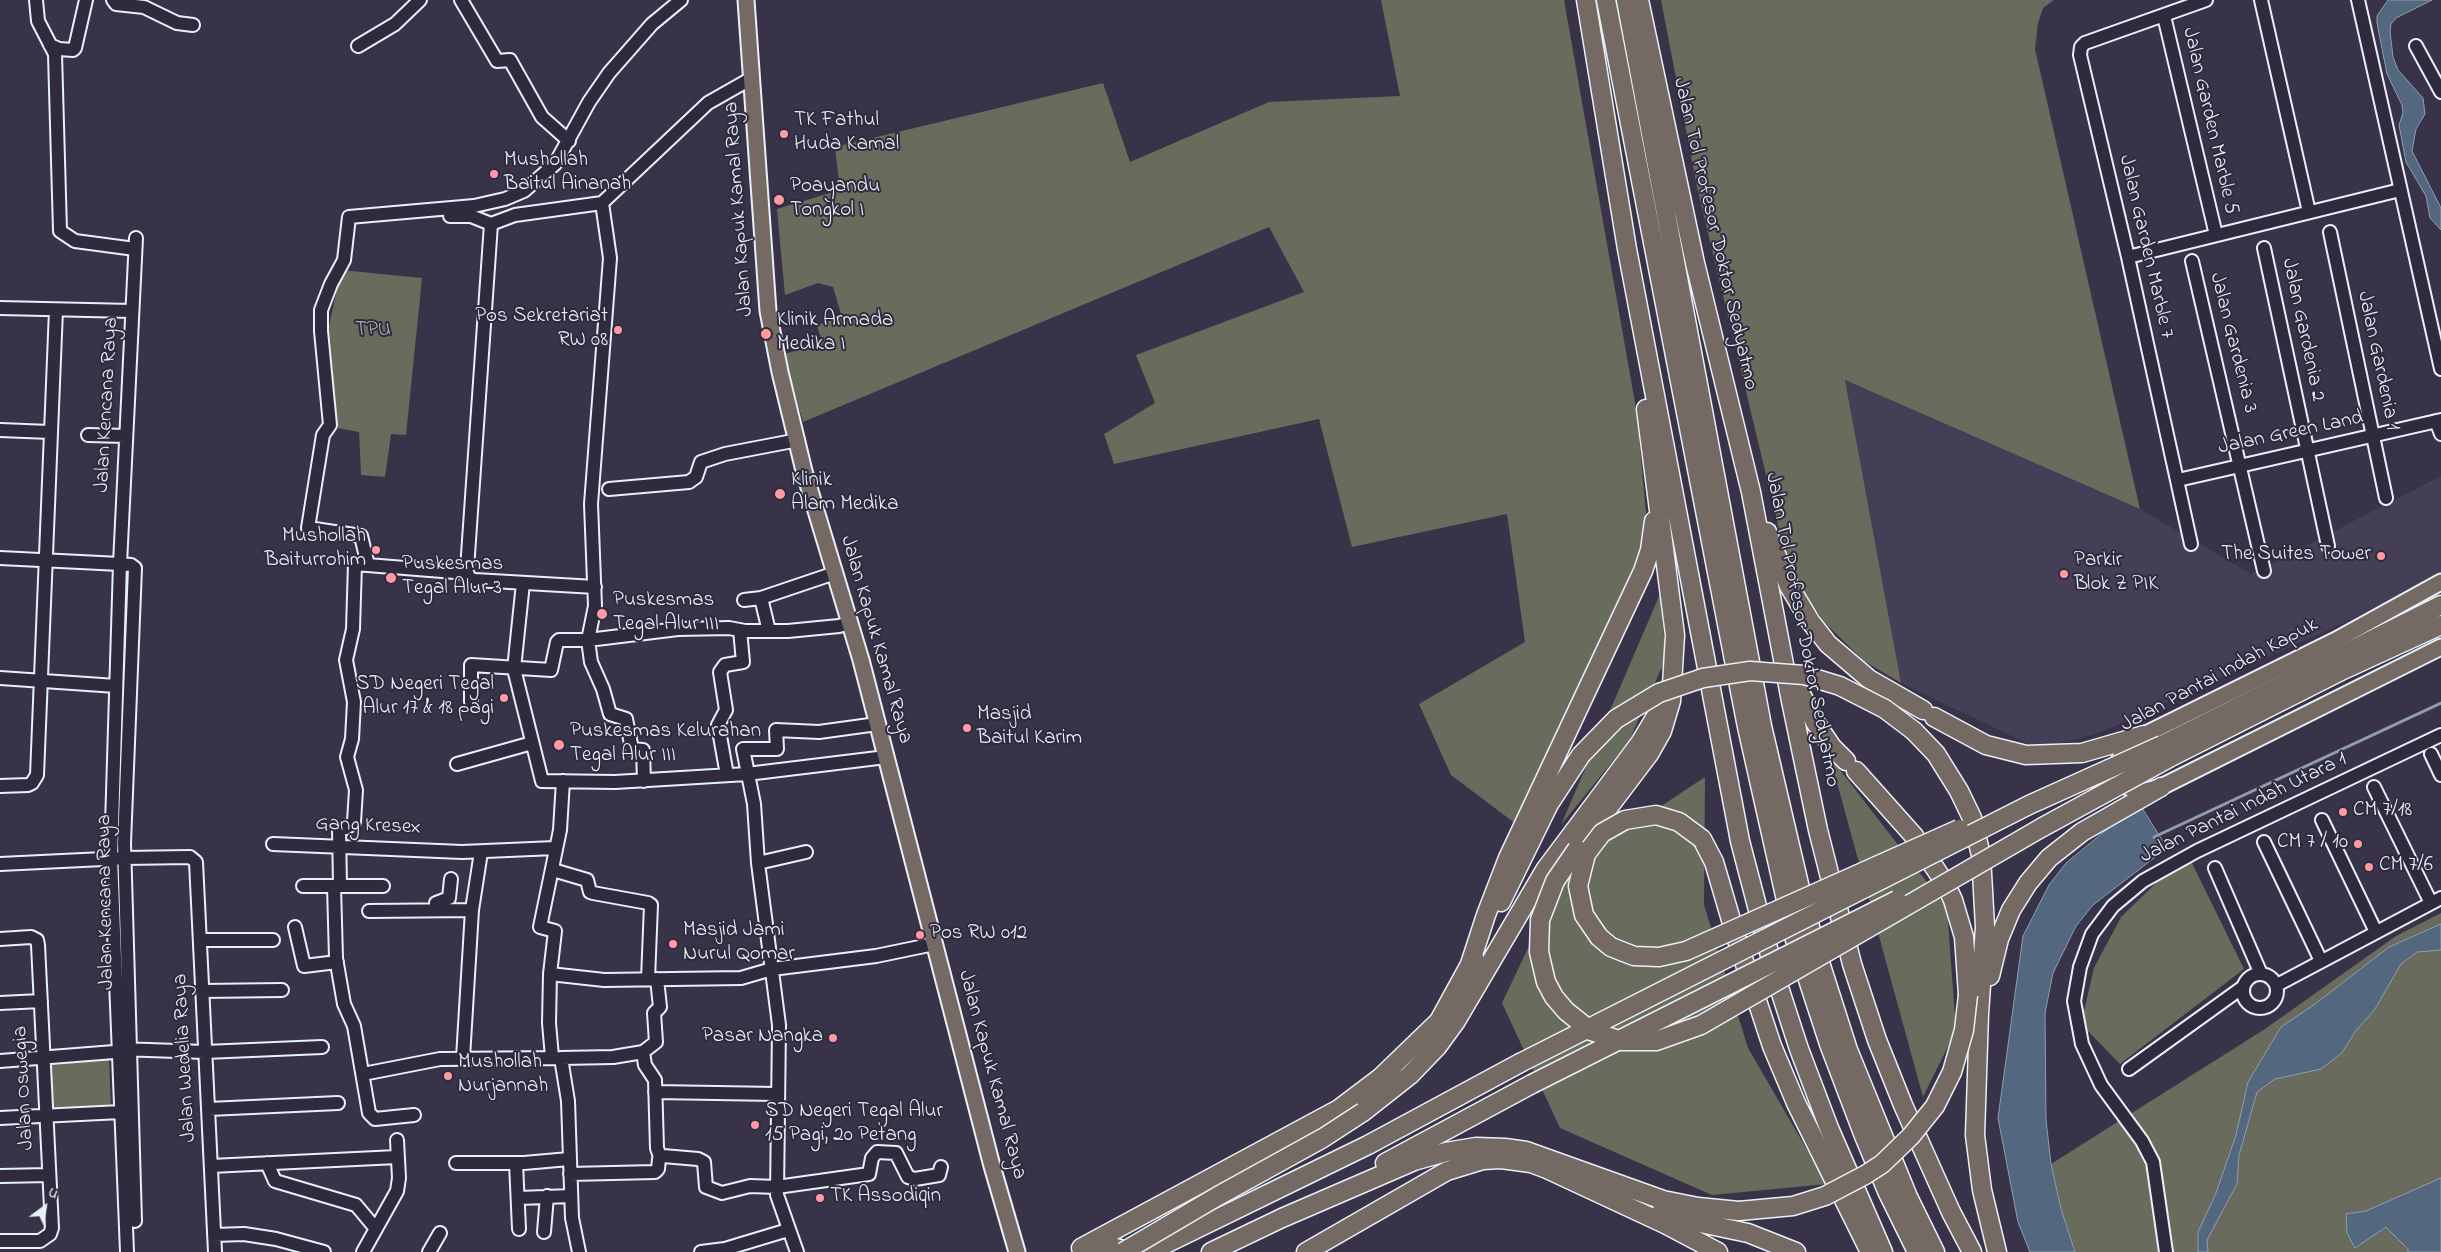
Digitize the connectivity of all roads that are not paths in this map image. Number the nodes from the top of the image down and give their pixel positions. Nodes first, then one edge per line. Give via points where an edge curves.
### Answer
1 (36, 0) edge
2 (86, 0) edge
3 (112, 0) edge
4 (420, 0) edge
5 (461, 0) edge
6 (682, 0) edge
7 (746, 0) edge
8 (1606, 0) edge
9 (1626, 0) edge
10 (2206, 0) edge
11 (2261, 0) edge
12 (2358, 0) edge
13 (1588, 7) edge
14 (1640, 7) edge
15 (2164, 16) junction
16 (193, 25) dead end
17 (358, 46) dead end
18 (2416, 46) dead end
19 (54, 47) junction
20 (752, 78) junction
21 (2441, 92) edge
22 (569, 141) junction
23 (2400, 190) junction
24 (602, 203) junction
25 (2309, 212) junction
26 (402, 218) dead end
27 (491, 224) junction
28 (2330, 232) dead end
29 (2216, 235) junction
30 (2264, 248) dead end
31 (1627, 249) junction
32 (2128, 257) junction
33 (2192, 261) dead end
34 (0, 308) edge
35 (56, 310) junction
36 (132, 311) junction
37 (2441, 369) edge
38 (2439, 421) edge
39 (0, 430) edge
40 (50, 432) junction
41 (2441, 434) edge
42 (88, 435) dead end
43 (126, 436) junction
44 (2372, 437) junction
45 (798, 440) junction
46 (2307, 450) junction
47 (2241, 464) junction
48 (2178, 480) junction
49 (609, 489) dead end
50 (1751, 492) junction
51 (1657, 498) junction
52 (2386, 498) dead end
53 (2191, 544) dead end
54 (2328, 546) dead end
55 (0, 558) edge
56 (44, 560) junction
57 (120, 564) junction
58 (362, 565) junction
59 (467, 569) dead end
60 (2264, 571) dead end
61 (835, 573) junction
62 (2441, 582) edge
63 (523, 583) junction
64 (595, 587) junction
65 (761, 598) junction
66 (744, 600) dead end
67 (2441, 605) edge
68 (849, 623) junction
69 (2441, 625) edge
70 (740, 630) junction
71 (769, 631) junction
72 (588, 640) junction
73 (2441, 647) edge
74 (1782, 653) junction
75 (514, 669) junction
76 (0, 678) edge
77 (40, 681) junction
78 (1673, 683) junction
79 (116, 686) junction
80 (470, 702) dead end
81 (877, 724) junction
82 (2144, 735) junction
83 (2441, 735) edge
84 (532, 743) junction
85 (2165, 752) junction
86 (2431, 754) dead end
87 (886, 757) junction
88 (457, 764) dead end
89 (747, 774) junction
90 (728, 775) junction
91 (2441, 775) edge
92 (644, 780) junction
93 (563, 781) junction
94 (0, 786) edge
95 (2161, 787) junction
96 (2374, 788) dead end
97 (2029, 804) junction
98 (2322, 820) dead end
99 (2041, 828) junction
100 (2264, 842) dead end
101 (273, 844) dead end
102 (340, 846) junction
103 (555, 848) junction
104 (481, 852) junction
105 (806, 852) dead end
106 (117, 858) junction
107 (758, 863) junction
108 (0, 864) edge
109 (2215, 868) dead end
110 (553, 870) junction
111 (450, 879) dead end
112 (304, 886) dead end
113 (337, 886) junction
114 (383, 886) dead end
115 (2436, 900) edge
116 (436, 910) junction
117 (472, 910) junction
118 (369, 911) dead end
119 (295, 927) dead end
120 (2376, 932) junction
121 (0, 939) edge
122 (200, 940) junction
123 (273, 940) dead end
124 (934, 944) junction
125 (2321, 961) junction
126 (337, 962) junction
127 (772, 969) junction
128 (1477, 969) junction
129 (550, 974) junction
130 (2262, 974) junction
131 (653, 979) junction
132 (2276, 985) junction
133 (2243, 987) junction
134 (282, 990) dead end
135 (203, 991) junction
136 (41, 1001) junction
137 (0, 1003) edge
138 (1439, 1021) junction
139 (322, 1047) dead end
140 (125, 1051) junction
141 (205, 1052) junction
142 (643, 1052) junction
143 (557, 1057) junction
144 (463, 1058) junction
145 (44, 1059) junction
146 (0, 1061) edge
147 (2129, 1069) dead end
148 (363, 1074) junction
149 (1976, 1082) junction
150 (655, 1092) junction
151 (777, 1094) junction
152 (338, 1103) dead end
153 (1369, 1107) junction
154 (209, 1109) junction
155 (121, 1112) junction
156 (414, 1115) dead end
157 (46, 1116) junction
158 (0, 1118) edge
159 (397, 1140) dead end
160 (1526, 1151) junction
161 (398, 1157) junction
162 (660, 1157) junction
163 (569, 1159) junction
164 (456, 1163) dead end
165 (516, 1163) junction
166 (267, 1164) junction
167 (211, 1166) junction
168 (941, 1167) dead end
169 (49, 1174) junction
170 (570, 1174) junction
171 (0, 1176) edge
172 (777, 1187) junction
173 (547, 1196) junction
174 (571, 1196) junction
175 (519, 1198) junction
176 (1275, 1222) junction
177 (376, 1229) junction
178 (519, 1229) dead end
179 (788, 1230) junction
180 (440, 1232) dead end
181 (544, 1232) dead end
182 (214, 1235) junction
183 (0, 1241) edge
184 (1077, 1250) edge
185 (127, 1252) edge
186 (136, 1252) edge
187 (215, 1252) edge
188 (324, 1252) edge
189 (363, 1252) edge
190 (429, 1252) edge
191 (579, 1252) edge
192 (701, 1252) edge
193 (797, 1252) edge
194 (1017, 1252) edge
195 (1123, 1252) edge
196 (1133, 1252) edge
197 (1150, 1252) edge
198 (1211, 1252) edge
199 (1306, 1252) edge
200 (1718, 1252) edge
201 (1796, 1252) edge
202 (1870, 1252) edge
203 (1883, 1252) edge
204 (1917, 1252) edge
205 (1935, 1252) edge
206 (1972, 1252) edge
207 (1997, 1252) edge
208 (2166, 1252) edge

1 - 19 street, Jalan Kencana Raya via 38,21
2 - 19 street via 75,48
3 - 16 street via 116,4 144,7 177,23
4 - 17 street via 395,24
5 - 22 street via 497,61 510,60 542,117
6 - 22 street via 652,24 609,73 589,102
7 - 20 main road, Jalan Kapuk Kamal Raya
8 - 204 highway via 1746,727 1795,940 1864,1136
9 - 205 highway, Jalan Tol Profesor Doktor Sedyatmo via 1762,726 1802,897 1848,1050 1908,1197
10 - 15 street
11 - 25 street
12 - 23 street
13 - 31 highway
14 - 50 highway, Jalan Tol Profesor Doktor Sedyatmo via 1695,263
15 - 29 street, Jalan Garden Marble 5
15 - 32 street, Jalan Garden Marble 7 via 2081,47 2080,55
18 - 21 street
19 - 36 street, Jalan Kencana Raya via 60,231 75,242 135,244
20 - 24 street via 708,103
20 - 45 main road, Jalan Kapuk Kamal Raya via 768,311
22 - 58 street via 555,164 524,192 505,199 446,209 350,218 344,260 330,284 321,310 330,425 323,434 308,528 361,536
23 - 25 street
23 - 37 street
24 - 27 street via 515,215
24 - 64 street via 610,258 591,504
25 - 29 street
26 - 27 street via 470,216
27 - 59 street
28 - 44 street, Jalan Gardenia 1
29 - 32 street
30 - 46 street, Jalan Gardenia 2
31 - 51 highway
31 - 203 highway via 1705,665 1758,915 1799,1049
32 - 48 street, Jalan Garden Marble 7
33 - 47 street, Jalan Gardenia 3
34 - 35 street
35 - 36 street
35 - 40 street
36 - 43 street, Jalan Kencana Raya
38 - 41 street
38 - 44 street, Jalan Green Land
39 - 40 street
40 - 56 street
42 - 43 street
43 - 57 street, Jalan Kencana Raya
44 - 46 street, Jalan Green Land
44 - 52 street, Jalan Gardenia 1
45 - 49 street via 701,462 696,477 689,482
45 - 61 main road, Jalan Kapuk Kamal Raya via 804,471
46 - 47 street, Jalan Green Land
46 - 54 street, Jalan Gardenia 2
47 - 48 street, Jalan Green Land
47 - 60 street, Jalan Gardenia 3
48 - 53 street, Jalan Garden Marble 7
50 - 74 highway, Jalan Tol Profesor Doktor Sedyatmo
50 - 82 highway via 1785,578 1820,634 1839,655 1869,679 1986,745 2026,755 2082,753
51 - 78 highway via 1675,636
51 - 128 highway via 1652,540 1643,571 1504,866
55 - 56 street
56 - 57 street
56 - 77 street
57 - 79 street, Jalan Kencana Raya
57 - 106 street, Jalan Kencana Raya via 134,566 136,572
58 - 63 street via 467,573 470,579
58 - 102 street via 346,660 354,702 352,739 347,757 356,790 354,822 339,829
61 - 65 street
61 - 68 main road, Jalan Kapuk Kamal Raya
62 - 82 main road, Jalan Pantai Indah Kapuk via 2344,636
63 - 64 street
63 - 75 street
64 - 72 street
65 - 66 street
65 - 71 street
67 - 85 highway
68 - 71 street
68 - 81 main road, Jalan Kapuk Kamal Raya
69 - 85 highway
70 - 71 street
70 - 72 street via 678,629
70 - 90 street via 744,662 725,665 720,672 726,710 718,725
72 - 75 street via 558,641 550,670
72 - 92 street via 590,662 610,714 626,719 632,749 643,750
73 - 95 main road, Jalan Pantai Indah Kapuk
74 - 160 highway, bridge via 1815,722 1832,747 1914,836 1953,900 1964,937 1968,995 1964,1030 1952,1072 1935,1106 1906,1141 1865,1175 1825,1196 1793,1206 1739,1211 1663,1200
74 - 206 highway, Jalan Tol Profesor Doktor Sedyatmo via 1818,830 1852,964 1903,1105
75 - 80 street via 471,665
75 - 84 street
76 - 77 street
77 - 79 street
77 - 94 street via 37,775 28,785
78 - 99 highway, bridge via 1670,708 1658,739 1555,881 1543,911 1538,942 1543,974 1559,1004 1584,1027 1609,1038 1643,1042 1667,1038 1701,1025
78 - 128 highway via 1650,727
79 - 106 street, Jalan Kencana Raya
81 - 87 main road, Jalan Kapuk Kamal Raya
81 - 89 street via 819,732 776,730 777,749 743,749
82 - 95 main road, Jalan Pantai Indah Kapuk via 2122,753 2118,772 2122,782 2132,790 2140,792
83 - 208 street, Jalan Pantai Indah Utara 1 via 2197,851 2143,881 2113,906 2092,934 2080,967 2074,1001 2082,1044 2101,1085 2142,1141 2153,1162
84 - 88 street
84 - 93 street via 542,781
85 - 97 highway, bridge
85 - 99 highway, bridge
86 - 91 street
87 - 89 street
87 - 124 main road, Jalan Kapuk Kamal Raya
89 - 90 street
89 - 107 street via 754,804
90 - 92 street
92 - 93 street
93 - 103 street via 560,830
95 - 149 highway via 2071,840 2049,858 2020,896 2004,925 1994,956
96 - 115 street
97 - 197 highway, bridge via 1520,1063 1262,1199
97 - 202 highway, bridge via 1942,835 1686,951 1659,957 1634,956 1611,947 1599,937 1584,915 1578,886 1586,854 1602,833 1625,820 1656,816 1679,822 1702,839 1714,862 1736,937 1775,1053 1796,1103
98 - 120 street
99 - 176 highway, bridge via 1532,1084
100 - 125 street
101 - 102 street, Gang Kresex
102 - 104 street, Gang Kresex
102 - 113 street
103 - 104 street, Gang Kresex
103 - 110 street
104 - 117 street
105 - 107 street
106 - 108 street
106 - 122 street, Jalan Wedelia Raya via 190,857 196,862
106 - 140 street, Jalan Kencana Raya
107 - 127 street
109 - 130 street
110 - 129 street via 540,927 555,931
110 - 131 street via 587,880 593,894 650,905
111 - 116 street via 449,898 436,902
112 - 113 street
113 - 114 street
113 - 126 street
115 - 120 street
116 - 117 street
116 - 118 street
117 - 144 street
119 - 126 street via 304,966
120 - 125 street
121 - 136 street, Jalan Oswegia via 31,937 37,940
122 - 123 street
122 - 135 street, Jalan Wedelia Raya
124 - 127 street via 876,956
124 - 194 main road, Jalan Kapuk Kamal Raya
125 - 132 street
126 - 148 street via 344,1004 354,1026
127 - 131 street via 741,978
127 - 151 street via 779,1025
128 - 138 highway
128 - 149 highway, bridge via 1542,817 1581,755 1616,719 1659,694 1702,678 1750,671 1794,674 1827,681 1885,709 1914,731 1936,754 1957,786 1972,818 1981,855 1984,927
128 - 153 highway via 1437,1047 1410,1075
129 - 131 street via 604,980
129 - 143 street via 549,1023
130 - 132 street via 2271,977
130 - 133 street via 2252,976
131 - 142 street via 660,1007 654,1013 656,1042
132 - 133 street via 2276,999 2269,1006 2259,1008 2247,1001
133 - 147 street
134 - 135 street
135 - 141 street, Jalan Wedelia Raya
136 - 137 street
136 - 145 street, Jalan Oswegia
138 - 153 highway via 1428,1040
138 - 184 highway via 1380,1078 1339,1109
139 - 141 street
140 - 141 street
140 - 145 street
140 - 155 street, Jalan Kencana Raya
140 - 186 street, Jalan Kencana Raya
141 - 154 street, Jalan Wedelia Raya
142 - 143 street via 613,1057
142 - 150 street via 645,1064 655,1080
143 - 144 street
143 - 163 street via 568,1101
144 - 148 street via 440,1059
145 - 146 street
145 - 157 street, Jalan Oswegia
148 - 156 street via 371,1117
149 - 207 highway via 1978,1163
150 - 151 street
150 - 162 street via 656,1148
151 - 172 street
152 - 154 street
153 - 195 highway, bridge via 1323,1138
154 - 167 street, Jalan Wedelia Raya
155 - 157 street
155 - 185 street, Jalan Kencana Raya
157 - 158 street
157 - 169 street, Jalan Oswegia
159 - 161 street
160 - 176 highway via 1488,1146 1430,1156
160 - 201 highway via 1599,1188 1660,1212 1748,1233
161 - 166 street
161 - 177 street via 397,1190
162 - 170 street via 655,1172
162 - 172 street via 669,1155 703,1160 705,1185 712,1191 750,1186
163 - 165 street
163 - 170 street
164 - 165 street
165 - 175 street
166 - 167 street
166 - 177 street via 275,1181 356,1206
167 - 182 street, Jalan Wedelia Raya
168 - 172 street via 939,1175 915,1179 908,1177 896,1153 877,1152 872,1158 869,1174
169 - 171 street
169 - 183 street, Jalan Oswegia via 50,1234 40,1241
170 - 174 street
172 - 179 street
173 - 174 street
173 - 175 street
173 - 181 street
174 - 191 street
175 - 178 street
176 - 198 highway
177 - 189 street
179 - 192 street via 725,1249
179 - 193 street
180 - 190 street
182 - 187 street, Jalan Wedelia Raya
182 - 188 street via 244,1234
184 - 196 main road via 1104,1244
199 - 200 highway via 1448,1171 1483,1160 1501,1159 1547,1169

